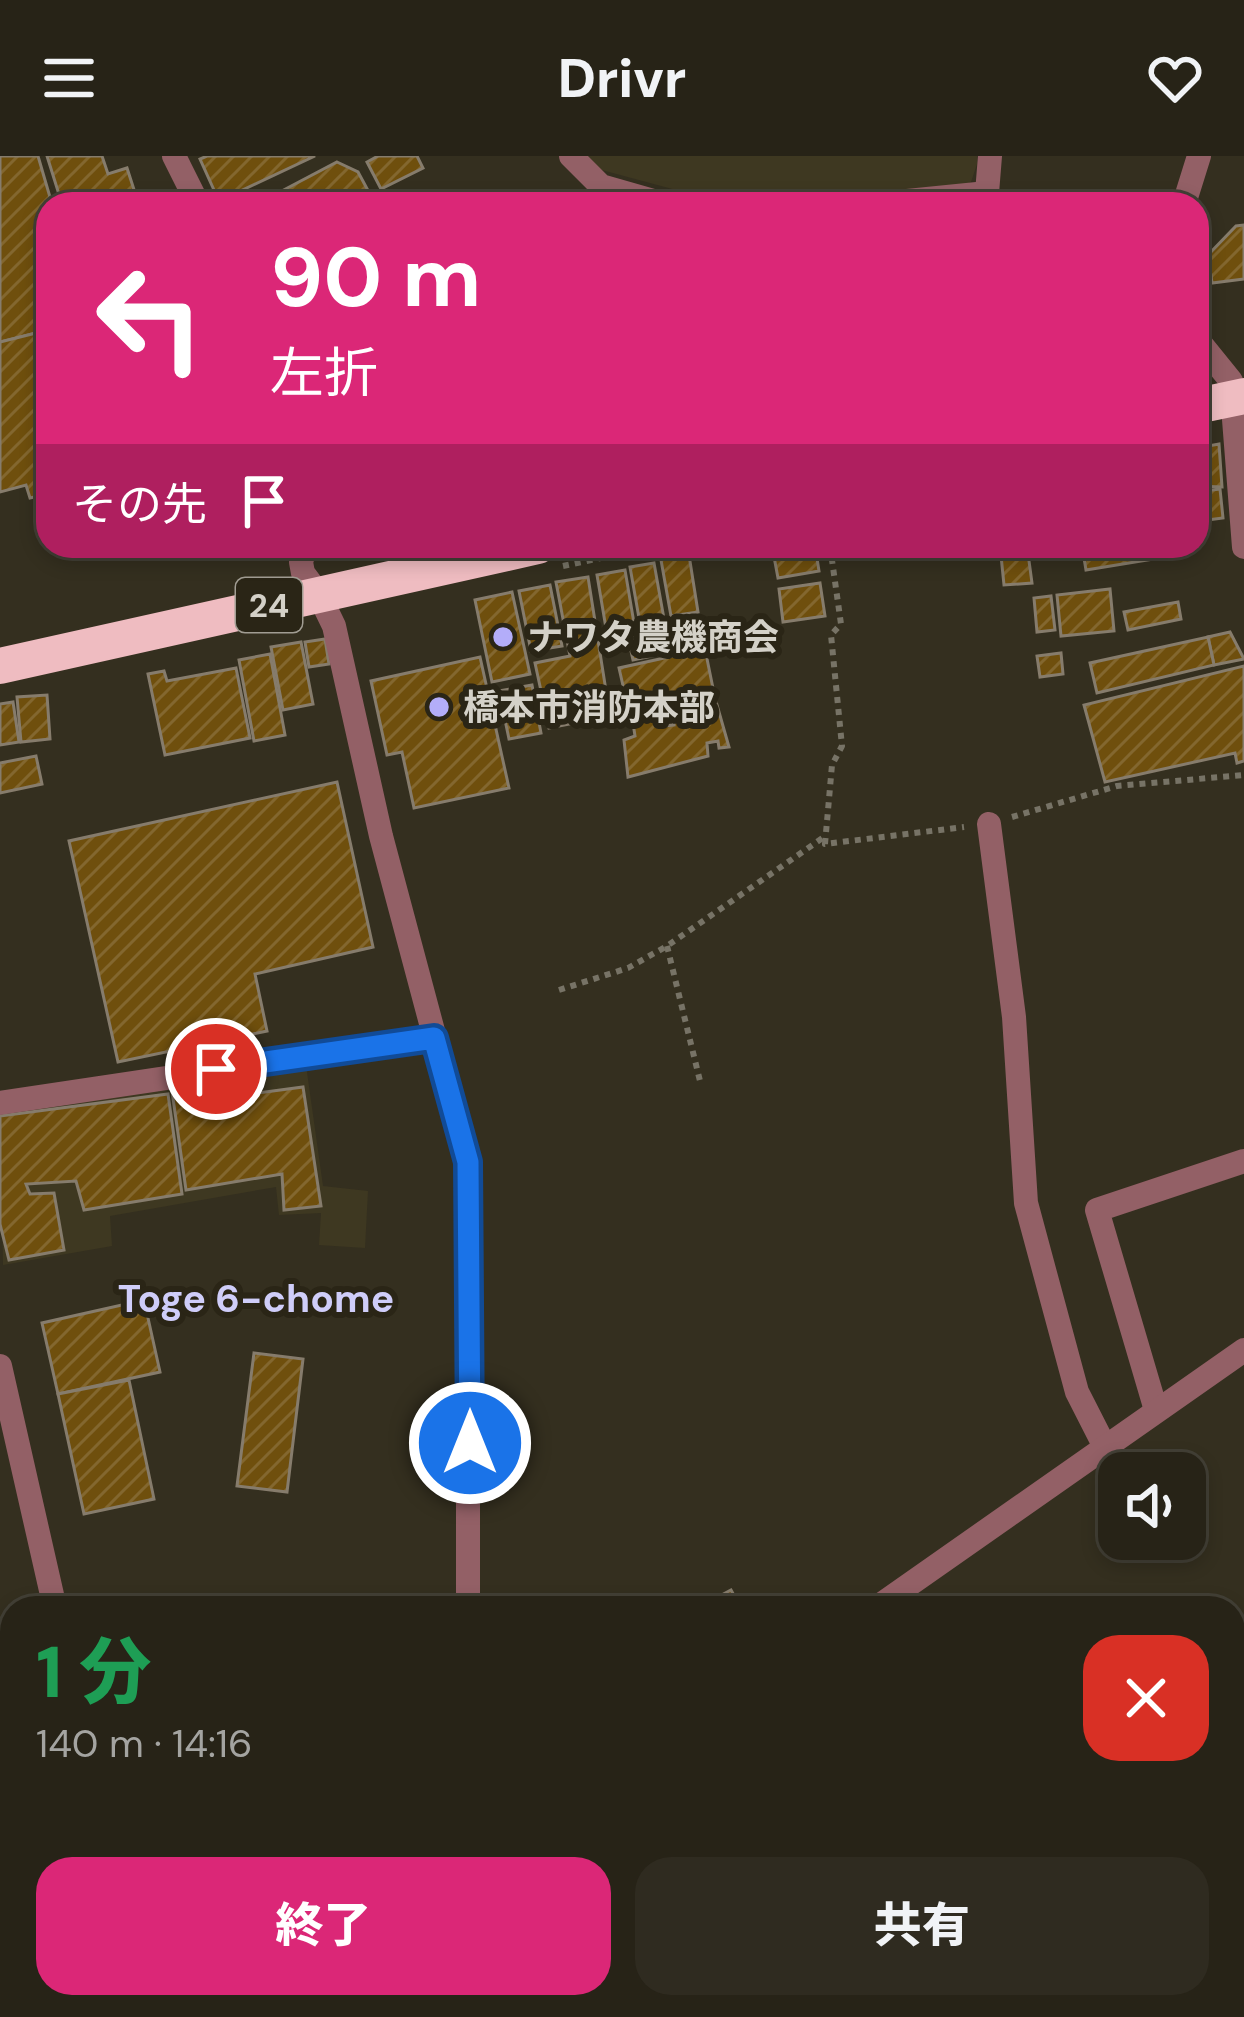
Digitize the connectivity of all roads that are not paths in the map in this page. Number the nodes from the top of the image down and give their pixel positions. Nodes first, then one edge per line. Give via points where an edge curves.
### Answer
1 (174, 156) edge
2 (571, 156) edge
3 (990, 156) edge
4 (1199, 156) edge
5 (192, 192) edge
6 (623, 192) edge
7 (987, 192) edge
8 (1188, 192) edge
9 (1209, 354) edge
10 (1224, 400) edge
11 (1244, 547) edge
12 (302, 558) edge
13 (482, 558) edge
14 (318, 593) junction
15 (0, 666) edge
16 (989, 824) road end
17 (434, 1038) junction
18 (0, 1103) edge
19 (1244, 1161) edge
20 (1244, 1350) edge
21 (0, 1366) edge
22 (1156, 1410) junction
23 (1104, 1445) junction
24 (53, 1596) edge
25 (468, 1596) edge
26 (893, 1596) edge

1 - 5 street
2 - 6 street via 602,186
3 - 7 street
4 - 8 street
9 - 10 street via 1231,381
10 - 11 street
12 - 14 street
13 - 14 highway, 24
14 - 15 highway, 24
14 - 17 street via 334,626
16 - 23 street via 1014,1017 1026,1203 1078,1392
17 - 18 street
17 - 25 street via 469,1174
19 - 22 street via 1097,1210
20 - 22 street
21 - 24 street
22 - 23 street
23 - 26 street

